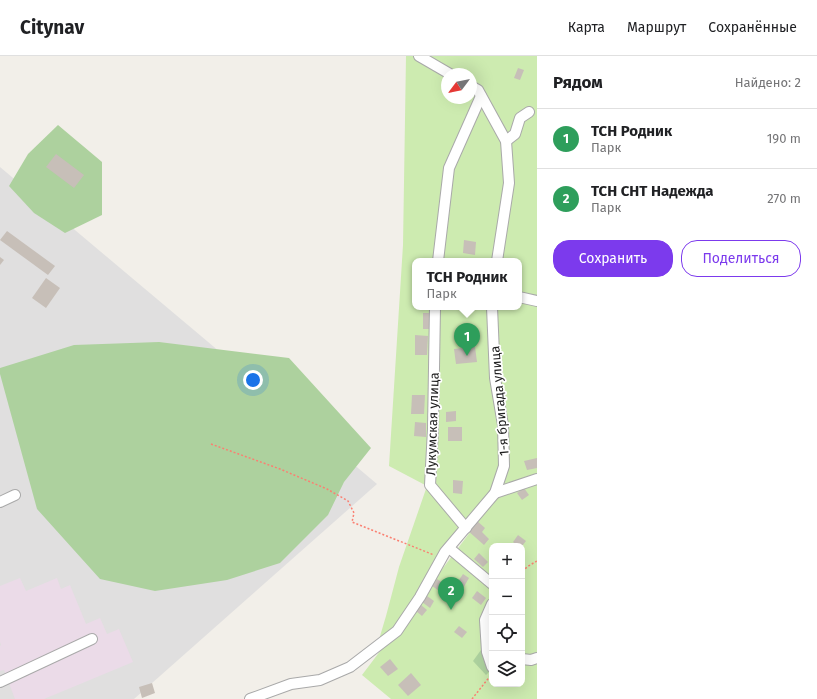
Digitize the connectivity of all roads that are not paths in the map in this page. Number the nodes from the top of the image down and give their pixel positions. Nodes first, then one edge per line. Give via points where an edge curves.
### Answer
1 (419, 56) edge
2 (441, 69) edge
3 (477, 91) edge
4 (472, 104) edge
5 (530, 112) dead end
6 (506, 141) junction
7 (438, 258) edge
8 (497, 258) edge
9 (522, 298) edge
10 (537, 301) edge
11 (435, 310) edge
12 (492, 310) edge
13 (537, 479) edge
14 (495, 493) junction
15 (16, 495) dead end
16 (0, 502) edge
17 (466, 528) junction
18 (449, 548) junction
19 (489, 581) edge
20 (489, 611) edge
21 (92, 639) dead end
22 (489, 658) edge
23 (537, 658) edge
24 (525, 659) edge
25 (0, 682) edge
26 (250, 699) edge

1 - 2 street
3 - 6 street
4 - 7 street via 449,168
5 - 6 street via 520,118 515,134
6 - 8 street via 509,183
9 - 10 street
11 - 17 street, Лукумская улица via 430,484
12 - 14 street, 1-я бригада улица via 495,378 503,425 504,466
13 - 14 street
14 - 17 street
15 - 16 street
17 - 18 street
18 - 19 street
18 - 26 street via 397,631 350,667 320,680 291,684
20 - 22 street via 485,620
21 - 25 street
23 - 24 street

